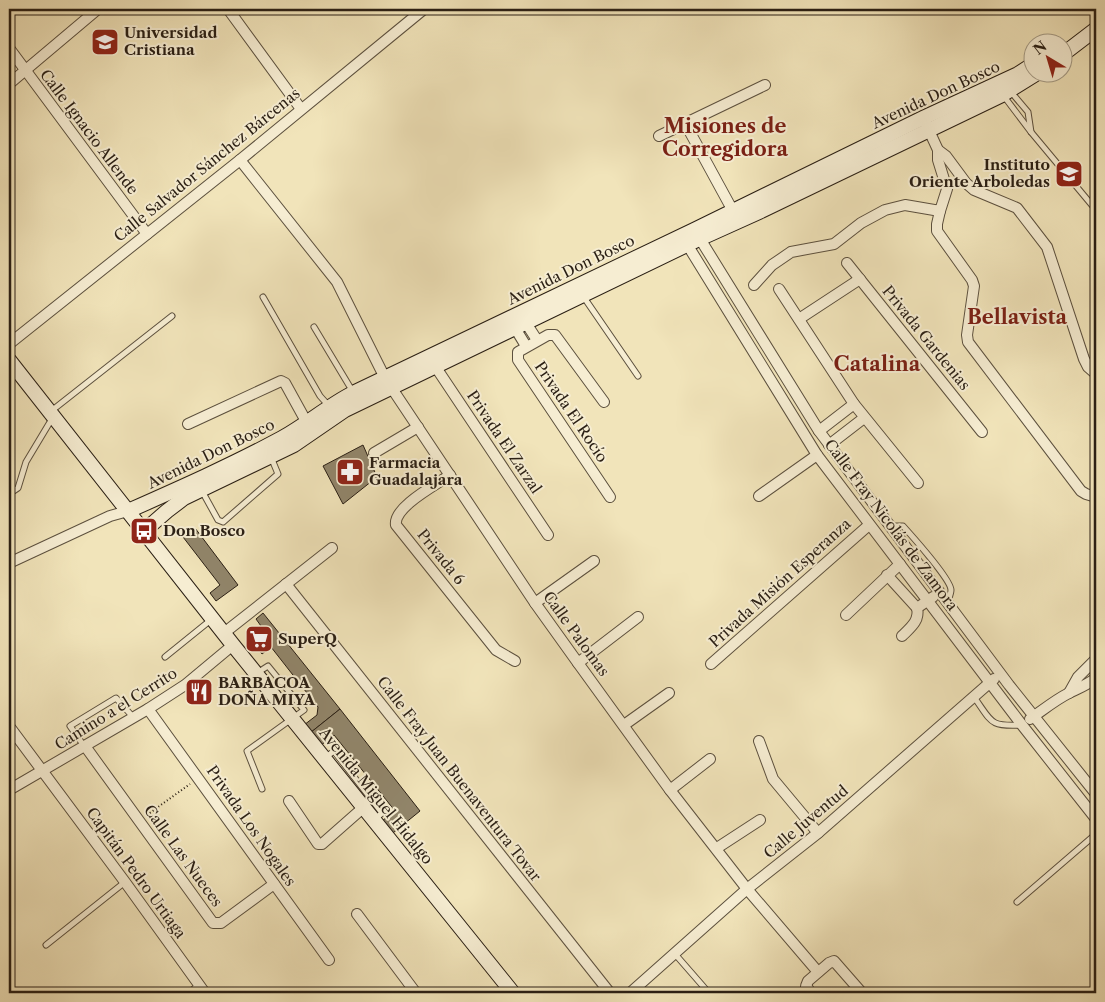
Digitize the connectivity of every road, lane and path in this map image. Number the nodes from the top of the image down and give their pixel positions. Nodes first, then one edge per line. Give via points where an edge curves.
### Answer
1 (98, 9) edge
2 (228, 9) edge
3 (424, 9) edge
4 (1096, 18) edge
5 (1096, 29) edge
6 (1072, 36) edge
7 (1072, 47) edge
8 (9, 48) edge
9 (25, 71) junction
10 (1022, 71) edge
11 (1023, 82) edge
12 (9, 84) edge
13 (765, 85) dead end
14 (1006, 93) junction
15 (302, 109) junction
16 (685, 123) junction
17 (926, 124) junction
18 (1031, 132) junction
19 (659, 136) dead end
20 (938, 150) junction
21 (240, 160) junction
22 (1096, 210) edge
23 (733, 211) junction
24 (940, 211) junction
25 (1096, 216) edge
26 (1096, 223) edge
27 (147, 234) junction
28 (691, 237) junction
29 (847, 262) dead end
30 (860, 279) junction
31 (754, 285) dead end
32 (779, 289) dead end
33 (583, 296) junction
34 (263, 298) dead end
35 (172, 316) dead end
36 (799, 319) junction
37 (520, 325) junction
38 (314, 327) dead end
39 (537, 340) junction
40 (9, 344) edge
41 (526, 346) junction
42 (9, 360) edge
43 (435, 366) junction
44 (1096, 374) edge
45 (638, 376) dead end
46 (388, 383) junction
47 (353, 393) junction
48 (604, 402) dead end
49 (854, 404) junction
50 (329, 406) junction
51 (52, 414) junction
52 (864, 418) junction
53 (307, 423) junction
54 (188, 424) dead end
55 (418, 427) junction
56 (819, 431) junction
57 (982, 432) dead end
58 (830, 445) junction
59 (374, 453) dead end
60 (818, 455) junction
61 (271, 456) junction
62 (842, 462) junction
63 (830, 472) junction
64 (450, 475) junction
65 (918, 482) dead end
66 (201, 489) junction
67 (9, 494) edge
68 (759, 496) dead end
69 (1096, 497) edge
70 (610, 498) dead end
71 (128, 511) junction
72 (869, 525) junction
73 (891, 526) junction
74 (144, 531) junction
75 (548, 535) dead end
76 (332, 548) dead end
77 (594, 561) dead end
78 (9, 563) edge
79 (900, 564) junction
80 (887, 575) junction
81 (286, 584) junction
82 (940, 591) junction
83 (928, 600) junction
84 (948, 602) junction
85 (535, 603) junction
86 (917, 608) junction
87 (846, 615) dead end
88 (638, 617) dead end
89 (212, 619) junction
90 (224, 633) junction
91 (902, 636) dead end
92 (233, 645) junction
93 (165, 657) dead end
94 (1096, 659) edge
95 (515, 661) dead end
96 (578, 663) junction
97 (711, 664) dead end
98 (1001, 674) junction
99 (1096, 678) edge
100 (990, 682) junction
101 (669, 693) dead end
102 (1068, 693) junction
103 (974, 697) junction
104 (148, 709) junction
105 (1034, 717) junction
106 (133, 718) junction
107 (292, 718) junction
108 (624, 725) junction
109 (1022, 725) junction
110 (9, 726) edge
111 (759, 741) dead end
112 (85, 746) junction
113 (324, 758) junction
114 (710, 759) dead end
115 (42, 771) junction
116 (199, 777) junction
117 (262, 788) dead end
118 (9, 790) edge
119 (670, 790) junction
120 (1096, 794) edge
121 (289, 801) dead end
122 (364, 807) junction
123 (1096, 819) edge
124 (374, 820) junction
125 (760, 820) dead end
126 (139, 821) junction
127 (818, 833) junction
128 (1096, 834) edge
129 (717, 848) junction
130 (125, 882) junction
131 (274, 884) junction
132 (747, 889) junction
133 (1017, 902) dead end
134 (357, 914) dead end
135 (46, 944) dead end
136 (675, 954) junction
137 (330, 960) dead end
138 (818, 972) junction
139 (202, 989) edge
140 (188, 993) edge
141 (416, 993) edge
142 (513, 993) edge
143 (610, 993) edge
144 (630, 993) edge
145 (709, 993) edge
146 (811, 993) edge
147 (862, 993) edge

1 - 9 street
2 - 15 street
3 - 15 street, Calle Salvador Sánchez Bárcenas
4 - 6 street
5 - 7 street
8 - 9 street, Calle Ignacio Allende
9 - 12 street
9 - 27 street, Calle Ignacio Allende
10 - 17 street, Avenida Don Bosco
11 - 14 street, Avenida Don Bosco
13 - 16 street
14 - 17 street, Avenida Don Bosco
14 - 18 lane
14 - 18 lane via 1028,112
15 - 21 street, Calle Salvador Sánchez Bárcenas
16 - 19 street
16 - 23 street
17 - 20 street
17 - 23 street, Avenida Don Bosco
17 - 28 street, Avenida Don Bosco via 761,211
18 - 22 lane
20 - 24 street via 947,189
20 - 44 street via 969,187 1017,208 1042,240 1084,359
21 - 27 street, Calle Salvador Sánchez Bárcenas
21 - 46 street, Calle Palomas via 337,282
23 - 28 street, Avenida Don Bosco
24 - 31 street via 906,205 885,210 834,244 791,252 772,265
24 - 69 street via 937,231 974,286 968,342 1081,491
25 - 26 lane
27 - 40 street, Calle Salvador Sánchez Bárcenas
28 - 33 street, Avenida Don Bosco
28 - 46 street, Avenida Don Bosco
28 - 56 street, Calle Fray Nicolás de Zamora
28 - 60 street, Calle Fray Nicolás de Zamora
29 - 30 street, Privada Gardenias
30 - 36 street
30 - 57 street, Privada Gardenias
32 - 36 street
33 - 37 street, Avenida Don Bosco
33 - 45 lane
34 - 50 lane
35 - 51 lane
36 - 49 street
37 - 39 street, Privada El Rocío
37 - 41 street, Privada El Rocío
37 - 43 street, Avenida Don Bosco
38 - 47 lane
39 - 41 street, Privada El Rocío
39 - 48 street, Privada El Rocío via 551,334 557,337
41 - 70 street, Privada El Rocío via 518,352 518,360
42 - 51 street, Avenida Miguel Hidalgo
43 - 46 street, Avenida Don Bosco
43 - 75 street, Privada El Zarzal
46 - 47 street, Avenida Don Bosco
46 - 55 street, Calle Palomas
46 - 61 street, Avenida Don Bosco via 294,445
47 - 50 street, Avenida Don Bosco
49 - 52 street
49 - 56 street
50 - 53 street, Avenida Don Bosco
51 - 67 lane via 26,462 18,488
51 - 71 street, Avenida Miguel Hidalgo
52 - 58 street
52 - 65 street
53 - 54 street via 281,381
53 - 71 street, Avenida Don Bosco via 241,460
55 - 59 street
55 - 64 street, Calle Palomas
56 - 58 street, Calle Fray Nicolás de Zamora
58 - 62 street, Calle Fray Nicolás de Zamora
60 - 63 street, Calle Fray Nicolás de Zamora
60 - 68 street
61 - 66 street, Avenida Don Bosco
61 - 66 lane via 278,474 223,522 218,520
62 - 63 street
62 - 73 street, Calle Fray Nicolás de Zamora
63 - 72 street, Calle Fray Nicolás de Zamora
64 - 85 street, Calle Palomas
64 - 95 street, Privada 6 via 402,508 396,526 496,650
66 - 74 street, Avenida Don Bosco via 167,510
71 - 74 street, Avenida Miguel Hidalgo
71 - 78 street via 110,516
72 - 79 street, Calle Fray Nicolás de Zamora
72 - 97 street, Privada Misión Esperanza
73 - 82 street, Calle Fray Nicolás de Zamora
73 - 84 lane via 903,526 934,562 950,584 952,590
74 - 89 street, Avenida Miguel Hidalgo
76 - 81 street
77 - 85 street
79 - 80 street
79 - 83 street, Calle Fray Nicolás de Zamora
80 - 86 street
80 - 87 street
81 - 90 street
81 - 143 street, Calle Fray Juan Buenaventura Tovar
82 - 83 street
82 - 84 street, Calle Fray Nicolás de Zamora
83 - 86 street
83 - 100 street, Calle Fray Nicolás de Zamora
84 - 98 street, Calle Fray Nicolás de Zamora
85 - 96 street, Calle Palomas
86 - 91 street via 919,615 915,623
88 - 96 street
89 - 90 street, Avenida Miguel Hidalgo
89 - 93 lane
90 - 92 street, Avenida Miguel Hidalgo
92 - 104 street, Camino a el Cerrito via 185,685
92 - 107 street, Avenida Miguel Hidalgo
94 - 102 street
96 - 108 street, Calle Palomas
98 - 100 street, Calle Juventud
98 - 105 street, Calle Fray Nicolás de Zamora
99 - 102 street
100 - 103 street, Calle Juventud
100 - 109 street, Calle Fray Nicolás de Zamora
101 - 108 street
102 - 105 street
103 - 109 lane via 993,723
103 - 127 street, Calle Juventud
104 - 106 street, Camino a el Cerrito
104 - 116 street, Privada Los Nogales
105 - 109 street
105 - 120 street, Calle Fray Nicolás de Zamora
106 - 112 street, Camino a el Cerrito
106 - 112 lane via 116,698 70,726
107 - 113 street, Avenida Miguel Hidalgo
107 - 117 lane via 247,751
108 - 119 street, Calle Palomas
109 - 123 street, Calle Fray Nicolás de Zamora
110 - 115 street, Capitán Pedro Urtiaga
111 - 127 street via 773,778
112 - 115 street, Camino a el Cerrito
112 - 126 street, Calle Las Nueces
113 - 122 street, Avenida Miguel Hidalgo
113 - 124 lane via 334,751 382,813
114 - 119 street
115 - 118 street, Camino a el Cerrito
115 - 130 street, Capitán Pedro Urtiaga
116 - 126 path
116 - 131 street, Privada Los Nogales
119 - 129 street, Calle Palomas
121 - 122 street via 318,844 322,844
122 - 124 street, Avenida Miguel Hidalgo
124 - 142 street, Avenida Miguel Hidalgo
125 - 129 street
126 - 131 street, Calle Las Nueces via 213,923 221,923
127 - 132 street, Calle Juventud
128 - 133 lane
129 - 132 street, Calle Palomas
130 - 135 lane
130 - 139 street, Capitán Pedro Urtiaga
131 - 137 street, Privada Los Nogales
132 - 136 street, Calle Juventud
132 - 138 street, Calle Palomas
134 - 141 street
136 - 144 street, Calle Juventud
136 - 145 lane
138 - 146 street via 806,986
138 - 147 street via 834,961
139 - 140 lane

